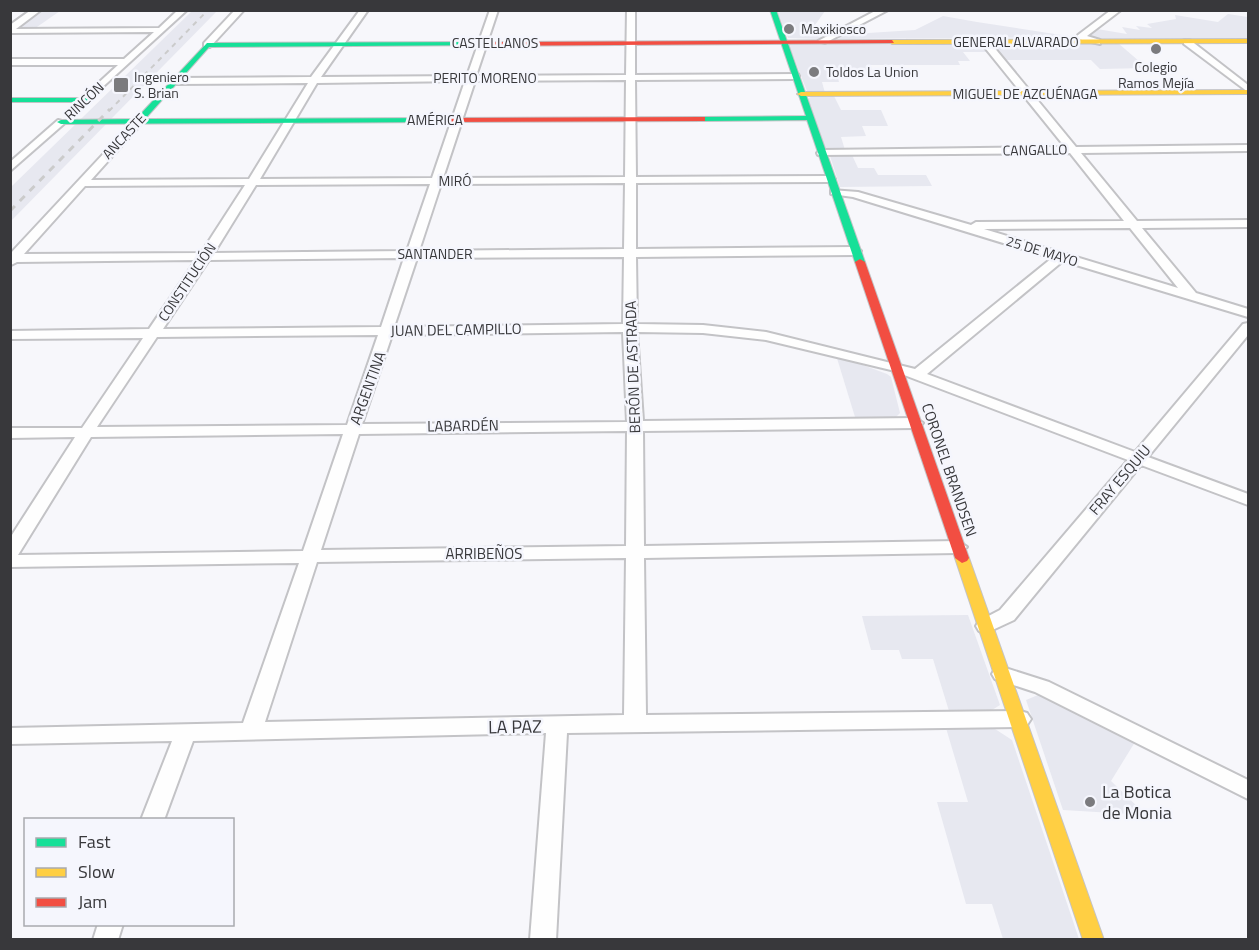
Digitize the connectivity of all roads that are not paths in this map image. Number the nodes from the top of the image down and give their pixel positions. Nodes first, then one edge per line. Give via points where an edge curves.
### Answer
1 (37, 10) edge
2 (183, 10) edge
3 (240, 10) edge
4 (364, 10) edge
5 (494, 10) edge
6 (631, 10) edge
7 (773, 10) edge
8 (884, 10) edge
9 (1117, 10) edge
10 (10, 20) edge
11 (23, 20) junction
12 (10, 30) edge
13 (162, 30) junction
14 (783, 41) junction
15 (822, 41) junction
16 (1248, 41) edge
17 (630, 42) junction
18 (985, 42) junction
19 (1097, 42) junction
20 (1187, 42) junction
21 (482, 43) junction
22 (207, 45) junction
23 (340, 45) junction
24 (10, 62) edge
25 (125, 62) junction
26 (795, 76) junction
27 (470, 78) junction
28 (631, 78) junction
29 (314, 80) junction
30 (175, 81) junction
31 (1248, 91) edge
32 (801, 94) junction
33 (1030, 94) junction
34 (10, 100) edge
35 (85, 100) junction
36 (809, 118) junction
37 (631, 119) junction
38 (456, 120) junction
39 (61, 122) junction
40 (138, 122) junction
41 (291, 122) junction
42 (1248, 148) edge
43 (1074, 150) junction
44 (822, 153) junction
45 (10, 168) edge
46 (631, 179) junction
47 (436, 181) junction
48 (252, 182) junction
49 (80, 183) junction
50 (833, 185) junction
51 (1133, 223) junction
52 (1248, 223) edge
53 (960, 226) junction
54 (855, 251) junction
55 (631, 252) junction
56 (412, 254) junction
57 (206, 255) junction
58 (1061, 256) junction
59 (13, 260) edge
60 (1191, 296) junction
61 (1248, 313) edge
62 (1248, 327) edge
63 (630, 328) junction
64 (388, 331) junction
65 (152, 334) junction
66 (10, 335) edge
67 (896, 367) junction
68 (918, 375) junction
69 (915, 423) junction
70 (635, 424) junction
71 (353, 428) junction
72 (87, 431) junction
73 (10, 433) edge
74 (1137, 458) junction
75 (1248, 500) edge
76 (958, 547) junction
77 (10, 553) edge
78 (634, 553) junction
79 (311, 555) junction
80 (10, 561) edge
81 (986, 626) junction
82 (1002, 674) junction
83 (1020, 719) junction
84 (635, 723) junction
85 (557, 726) junction
86 (251, 732) junction
87 (185, 734) junction
88 (10, 736) edge
89 (1248, 790) edge
90 (152, 818) edge
91 (543, 939) edge
92 (1094, 939) edge

1 - 11 street
2 - 13 street, RINCÓN
3 - 22 street, ANCASTE
4 - 23 street, CONSTITUCIÓN
5 - 21 street, ARGENTINA
6 - 17 street, BERÓN DE ASTRADA
7 - 14 street, CORONEL BRANDSEN
8 - 15 street
9 - 19 street via 1081,37
10 - 11 street
11 - 12 street
12 - 13 street
13 - 25 street, RINCÓN
14 - 15 street, GENERAL ALVARADO
14 - 17 street, CASTELLANOS
14 - 26 street, CORONEL BRANDSEN
15 - 18 street, GENERAL ALVARADO
16 - 20 street, GENERAL ALVARADO
17 - 21 street, CASTELLANOS
17 - 28 street, BERÓN DE ASTRADA
18 - 19 street, GENERAL ALVARADO
18 - 33 street
19 - 20 street, GENERAL ALVARADO
20 - 31 street
21 - 23 street, CASTELLANOS
21 - 27 street, ARGENTINA
22 - 23 street, CASTELLANOS
22 - 30 street, ANCASTE
23 - 29 street, CONSTITUCIÓN
24 - 25 street
25 - 35 street, RINCÓN
26 - 28 street, PERITO MORENO
26 - 32 street, CORONEL BRANDSEN
27 - 28 street, PERITO MORENO
27 - 29 street, PERITO MORENO
27 - 38 street, ARGENTINA
28 - 37 street, BERÓN DE ASTRADA
29 - 30 street, PERITO MORENO
29 - 41 street, CONSTITUCIÓN
30 - 40 street, ANCASTE
31 - 33 street, MIGUEL DE AZCUÉNAGA
32 - 33 street, MIGUEL DE AZCUÉNAGA
32 - 36 street, CORONEL BRANDSEN
33 - 43 street
34 - 35 street
35 - 39 street, RINCÓN
36 - 37 street, AMÉRICA
36 - 44 street, CORONEL BRANDSEN
37 - 38 street, AMÉRICA
37 - 46 street, BERÓN DE ASTRADA
38 - 41 street, AMÉRICA
38 - 47 street, ARGENTINA
39 - 40 street, AMÉRICA
39 - 45 street, RINCÓN
40 - 41 street, AMÉRICA
40 - 49 street, ANCASTE
41 - 48 street, CONSTITUCIÓN
42 - 43 street, CANGALLO
43 - 44 street, CANGALLO
43 - 51 street
44 - 50 street, CORONEL BRANDSEN
46 - 47 street, MIRÓ
46 - 50 street, MIRÓ
46 - 55 street, BERÓN DE ASTRADA
47 - 48 street, MIRÓ
47 - 56 street, ARGENTINA
48 - 49 street, MIRÓ
48 - 57 street, CONSTITUCIÓN
49 - 59 street, ANCASTE
50 - 53 street, 25 DE MAYO
50 - 54 street, CORONEL BRANDSEN
51 - 52 street
51 - 53 street
51 - 60 street
53 - 58 street, 25 DE MAYO
54 - 55 street, SANTANDER
54 - 67 street, CORONEL BRANDSEN
55 - 56 street, SANTANDER
55 - 63 street, BERÓN DE ASTRADA
56 - 57 street, SANTANDER
56 - 64 street, ARGENTINA
57 - 59 street, SANTANDER
57 - 65 street, CONSTITUCIÓN
58 - 60 street, 25 DE MAYO
58 - 68 street
60 - 61 street, 25 DE MAYO
62 - 74 street, FRAY ESQUIU
63 - 64 street, JUAN DEL CAMPILLO
63 - 67 street, JUAN DEL CAMPILLO via 703,329 766,336
63 - 70 street, BERÓN DE ASTRADA
64 - 65 street, JUAN DEL CAMPILLO
64 - 71 street, ARGENTINA
65 - 66 street, JUAN DEL CAMPILLO
65 - 72 street, CONSTITUCIÓN
67 - 68 street, JUAN DEL CAMPILLO
67 - 69 street, CORONEL BRANDSEN
68 - 74 street, JUAN DEL CAMPILLO
69 - 70 street, LABARDÉN
69 - 76 street, CORONEL BRANDSEN
70 - 71 street, LABARDÉN
70 - 78 street, BERÓN DE ASTRADA
71 - 72 street, LABARDÉN
71 - 79 street, ARGENTINA
72 - 73 street, LABARDÉN
72 - 77 street, CONSTITUCIÓN
74 - 75 street, JUAN DEL CAMPILLO
74 - 81 street, FRAY ESQUIU via 1007,615
76 - 78 street, ARRIBEÑOS
76 - 81 street, CORONEL BRANDSEN
78 - 79 street, ARRIBEÑOS
78 - 84 street, BERÓN DE ASTRADA
79 - 80 street, ARRIBEÑOS
79 - 86 street, ARGENTINA
81 - 82 street, CORONEL BRANDSEN
82 - 83 street, CORONEL BRANDSEN
82 - 89 street via 1042,687
83 - 84 street, LA PAZ
83 - 92 street, CORONEL BRANDSEN
84 - 85 street, LA PAZ
85 - 86 street, LA PAZ
85 - 91 street
86 - 87 street, LA PAZ
87 - 88 street, LA PAZ
87 - 90 street

